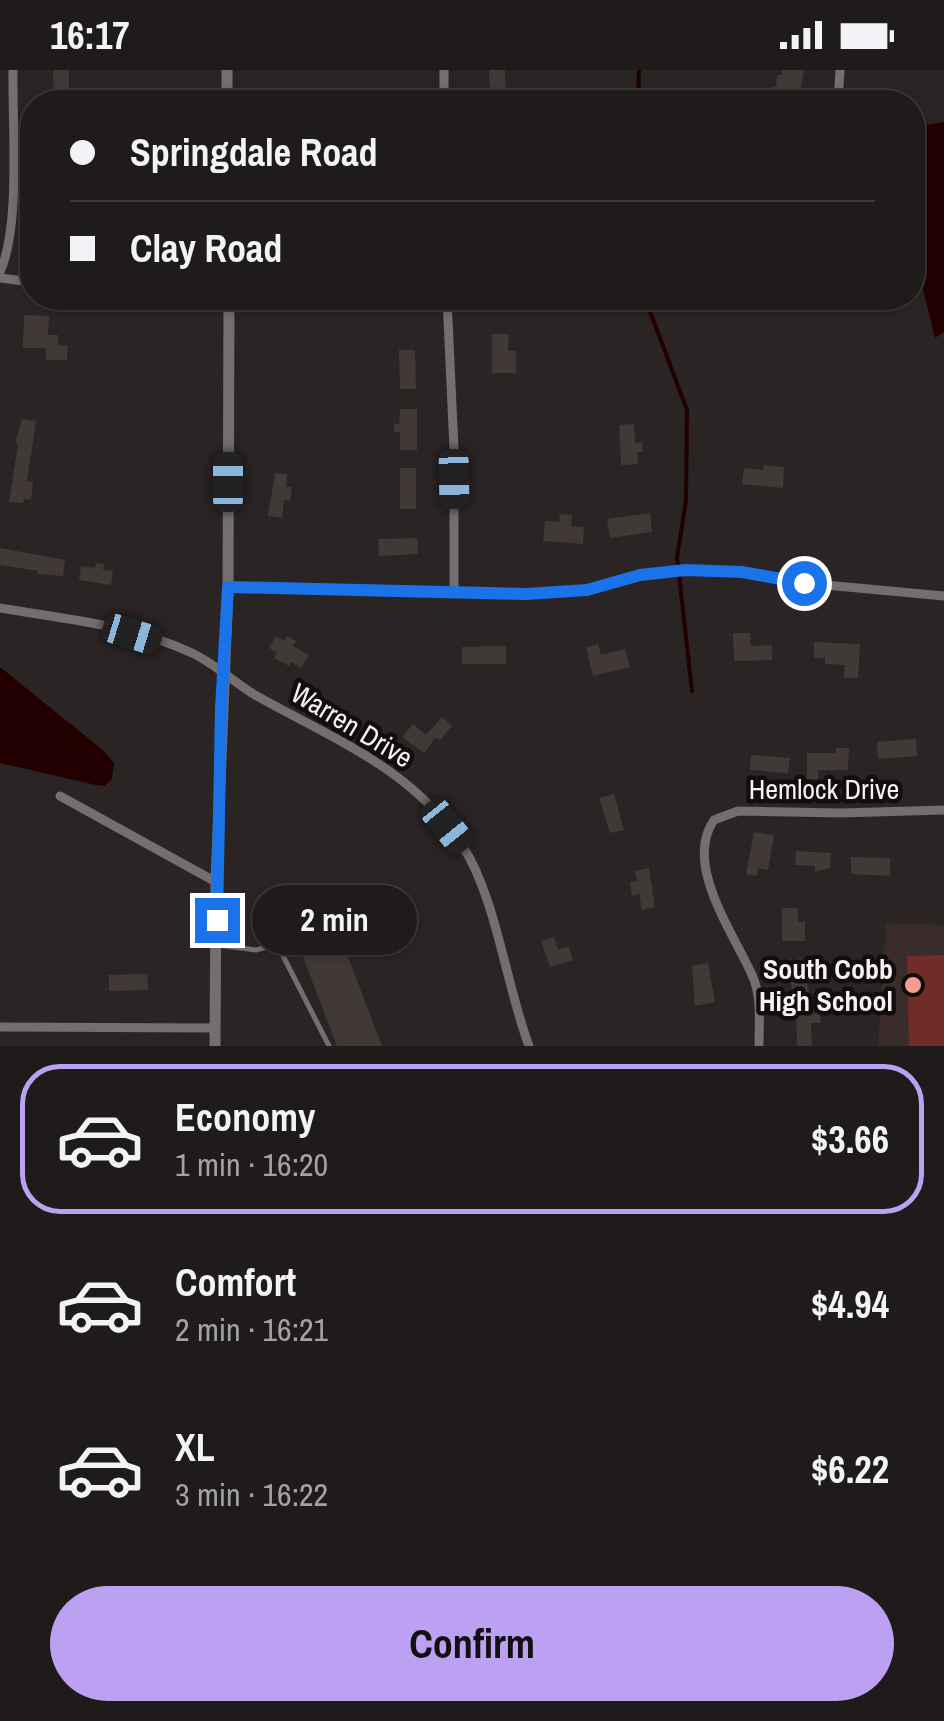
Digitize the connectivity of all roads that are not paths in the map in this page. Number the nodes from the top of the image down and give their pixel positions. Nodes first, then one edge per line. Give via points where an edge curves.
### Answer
1 (12, 70) edge
2 (0, 275) edge
3 (229, 310) edge
4 (448, 310) edge
5 (228, 587) junction
6 (454, 591) junction
7 (944, 596) edge
8 (0, 608) edge
9 (222, 673) junction
10 (60, 796) dead end
11 (944, 810) edge
12 (216, 882) junction
13 (218, 945) junction
14 (0, 1026) edge
15 (214, 1028) junction
16 (215, 1046) edge
17 (329, 1046) edge
18 (529, 1046) edge
19 (759, 1046) edge

1 - 2 street via 10,251
3 - 5 street
4 - 6 street
5 - 6 street
5 - 9 street
6 - 7 street via 587,590 685,570
8 - 9 street, Warren Drive via 102,624 193,653
9 - 12 street
9 - 18 street, Warren Drive via 363,752 432,808 480,879
10 - 12 street
11 - 19 street, Hemlock Drive via 738,811 710,826 706,868 754,977
12 - 13 street
13 - 15 street
13 - 17 lane via 256,950 277,944
14 - 15 street
15 - 16 street

